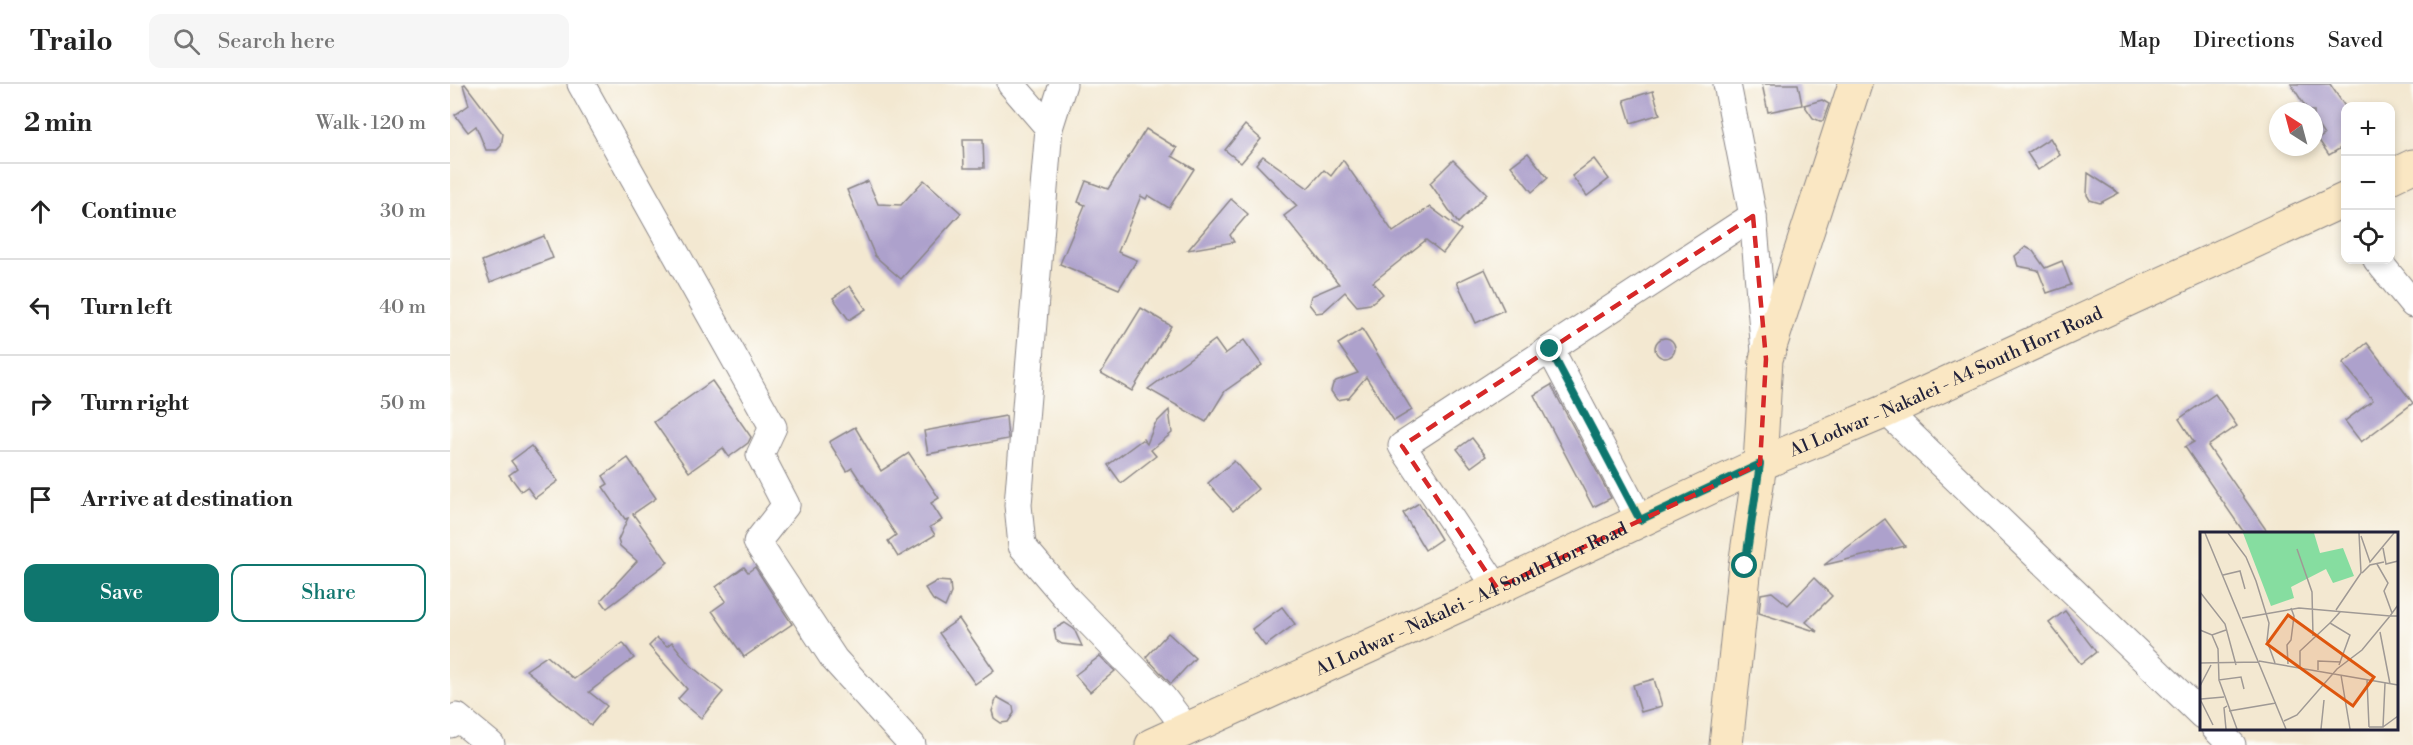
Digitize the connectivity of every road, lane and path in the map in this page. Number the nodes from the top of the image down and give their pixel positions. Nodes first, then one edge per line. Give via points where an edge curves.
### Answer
1 (580, 84) edge
2 (1011, 84) edge
3 (1063, 84) edge
4 (1727, 84) edge
5 (1855, 84) edge
6 (1049, 128) junction
7 (2413, 166) edge
8 (2395, 175) edge
9 (2341, 208) edge
10 (1753, 216) junction
11 (2380, 264) edge
12 (2413, 304) edge
13 (1550, 349) junction
14 (1766, 359) junction
15 (1886, 411) junction
16 (1760, 464) junction
17 (1640, 520) junction
18 (1497, 588) junction
19 (2200, 713) edge
20 (450, 724) edge
21 (1186, 728) junction
22 (2216, 730) edge
23 (491, 745) edge
24 (912, 745) edge
25 (1152, 745) edge
26 (1726, 745) edge
27 (2232, 745) edge

1 - 24 street via 773,427 760,455 786,505 757,542 834,659
2 - 6 street
3 - 6 street
4 - 10 street
5 - 14 main road
6 - 21 street via 1018,505 1022,546
7 - 8 main road
9 - 15 main road, A1 Lodwar - Nakalei - A4 South Horr Road
10 - 13 street
10 - 14 street
11 - 12 street
13 - 17 street
13 - 18 street via 1402,447
14 - 16 main road
15 - 16 main road, A1 Lodwar - Nakalei - A4 South Horr Road
15 - 19 street
16 - 17 main road, A1 Lodwar - Nakalei - A4 South Horr Road
16 - 26 main road
17 - 18 main road, A1 Lodwar - Nakalei - A4 South Horr Road
18 - 21 main road, A1 Lodwar - Nakalei - A4 South Horr Road
20 - 23 street via 457,717
21 - 25 main road, A1 Lodwar - Nakalei - A4 South Horr Road
22 - 27 street

